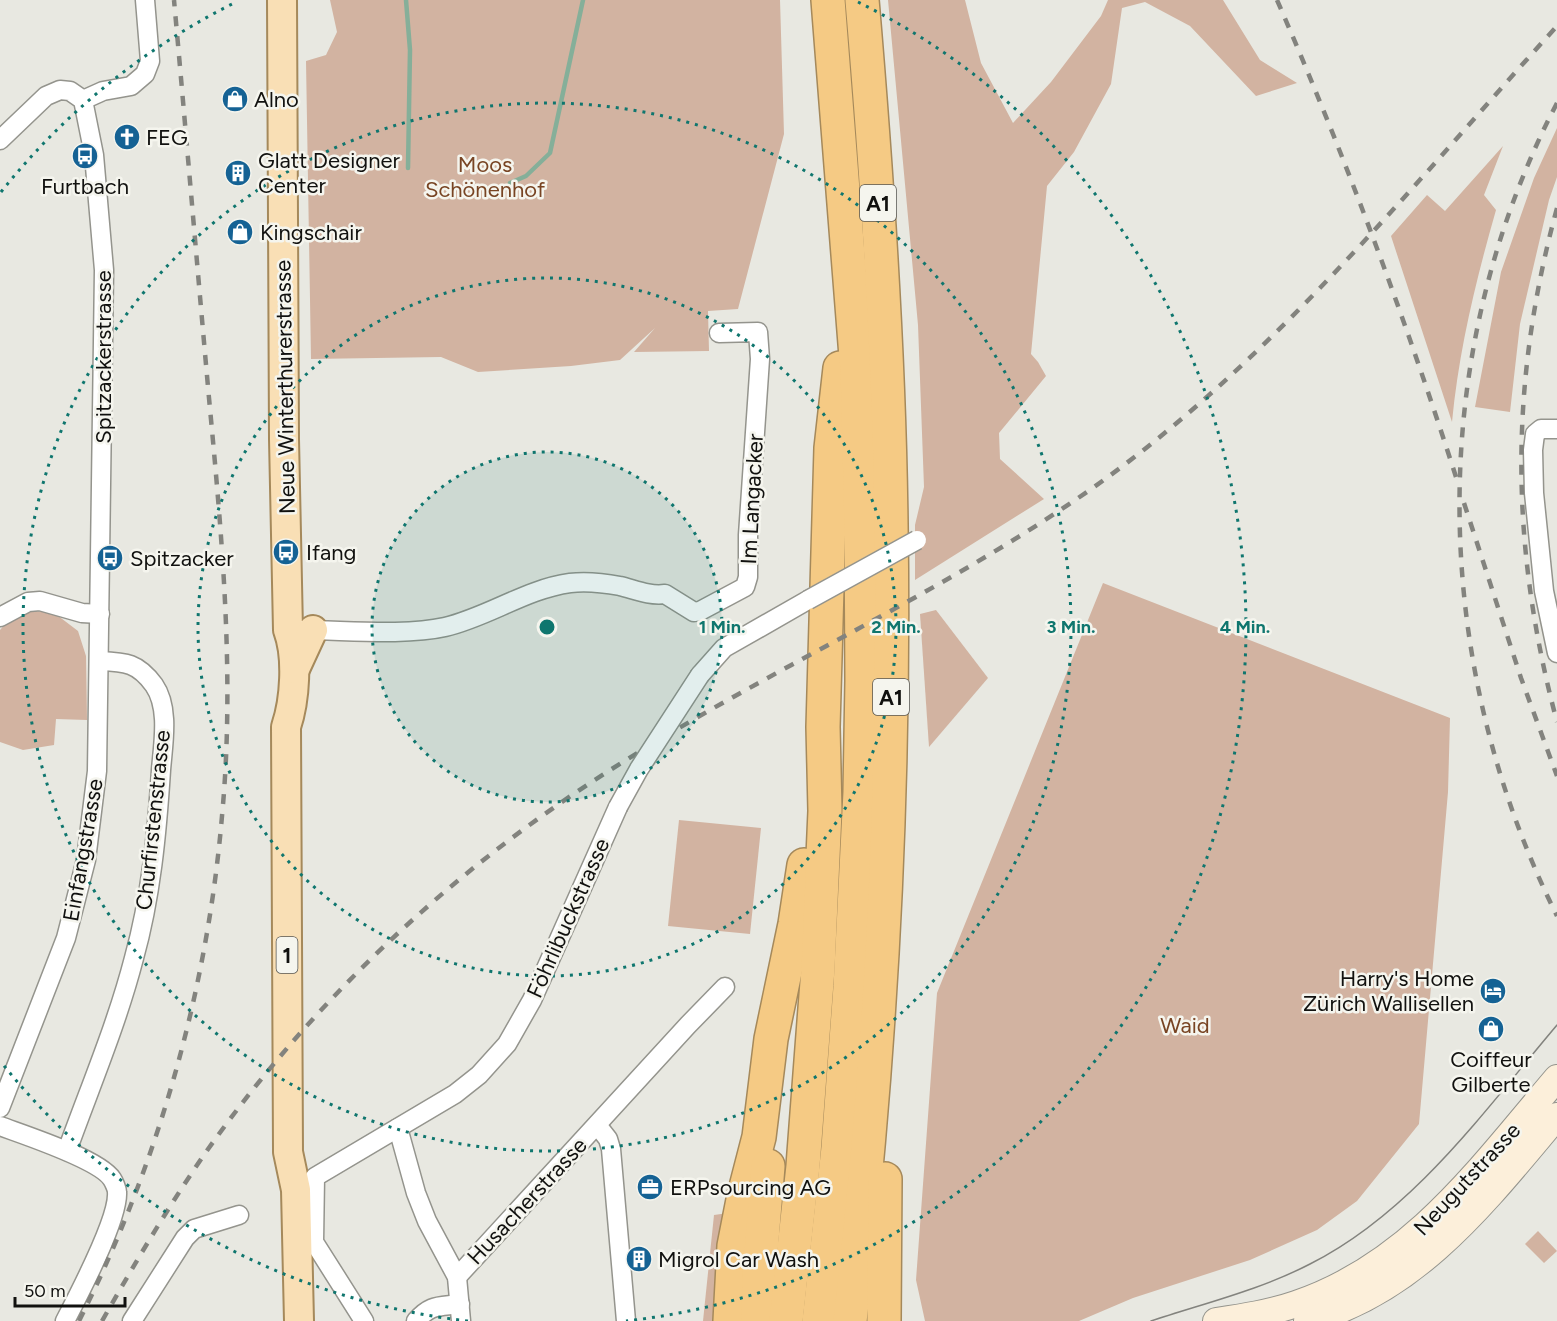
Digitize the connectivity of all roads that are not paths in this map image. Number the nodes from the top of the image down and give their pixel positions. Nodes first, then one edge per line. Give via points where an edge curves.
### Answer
1 (145, 0) edge
2 (282, 0) edge
3 (828, 0) edge
4 (861, 0) edge
5 (83, 100) junction
6 (0, 140) edge
7 (850, 283) junction
8 (719, 333) dead end
9 (1557, 429) edge
10 (917, 540) dead end
11 (100, 614) junction
12 (0, 617) edge
13 (301, 630) junction
14 (1557, 654) edge
15 (100, 661) junction
16 (286, 727) junction
17 (823, 727) junction
18 (725, 987) dead end
19 (880, 988) junction
20 (782, 991) junction
21 (1557, 1078) edge
22 (0, 1108) edge
23 (1557, 1116) edge
24 (597, 1125) junction
25 (0, 1126) edge
26 (398, 1128) junction
27 (66, 1151) junction
28 (288, 1152) junction
29 (239, 1215) dead end
30 (457, 1277) junction
31 (759, 1277) junction
32 (1347, 1306) edge
33 (460, 1312) edge
34 (66, 1321) edge
35 (132, 1321) edge
36 (279, 1321) edge
37 (299, 1321) edge
38 (364, 1321) edge
39 (416, 1321) edge
40 (626, 1321) edge
41 (730, 1321) edge
42 (748, 1321) edge
43 (758, 1321) edge
44 (786, 1321) edge
45 (819, 1321) edge
46 (850, 1321) edge
47 (884, 1321) edge
48 (1216, 1321) edge
49 (1307, 1321) edge

1 - 5 street via 150,61 145,74 131,86 103,91
2 - 13 main road, Neue Winterthurerstrasse / 1 via 284,428
3 - 7 highway, A1
4 - 19 highway, A1 via 882,268 891,513 890,759
5 - 6 street via 70,91 60,90 46,96
5 - 11 street, Spitzackerstrasse via 94,155 104,270
7 - 17 highway via 831,448
7 - 45 highway, A1 via 857,369 861,525 859,803 845,1071
8 - 13 street, Im Langacker via 758,332 760,359 745,587 694,612 665,594 653,596 619,586 574,582 552,585 478,617 443,627
9 - 14 street via 1541,429 1534,434 1533,450 1544,591
10 - 26 street, Föhrlibuckstrasse, bridge via 724,648 699,675 618,807 532,1000 507,1044 455,1094
11 - 12 street via 28,602
11 - 15 street, Einfangstrasse
13 - 16 main road, Neue Winterthurerstrasse / 1 via 293,642 293,707
13 - 16 main road, Neue Winterthurerstrasse / 1 via 279,641 279,707
15 - 22 street, Einfangstrasse via 97,771 86,860 66,938
15 - 27 street, Churfirstenstrasse via 135,666 160,696 164,732 160,797 151,880 134,958
16 - 28 main road, Neue Winterthurerstrasse / 1
17 - 20 highway
17 - 44 highway via 825,812 811,1069
18 - 24 street, Husacherstrasse
19 - 46 highway, A1
19 - 47 highway via 885,1149
20 - 31 highway via 781,1044
20 - 41 highway via 771,1039 759,1137 734,1246
21 - 32 main road, Neugutstrasse via 1433,1219 1388,1256
23 - 32 main road, Neugutstrasse via 1443,1243 1403,1276
24 - 30 street, Husacherstrasse
24 - 40 street, Husacherstrasse via 606,1135 610,1149
25 - 27 street
26 - 30 street via 427,1221
26 - 38 street, Föhrlibuckstrasse via 315,1177 314,1242
27 - 34 street via 106,1172 117,1192 97,1255
28 - 36 main road, Neue Winterthurerstrasse via 278,1194
28 - 37 main road, Neue Winterthurerstrasse / 1 via 296,1190
29 - 35 street via 194,1229 184,1238
30 - 33 street
31 - 42 highway
31 - 43 highway
32 - 48 main road, Neugutstrasse via 1296,1304
32 - 49 main road, Neugutstrasse
33 - 39 street via 432,1307

